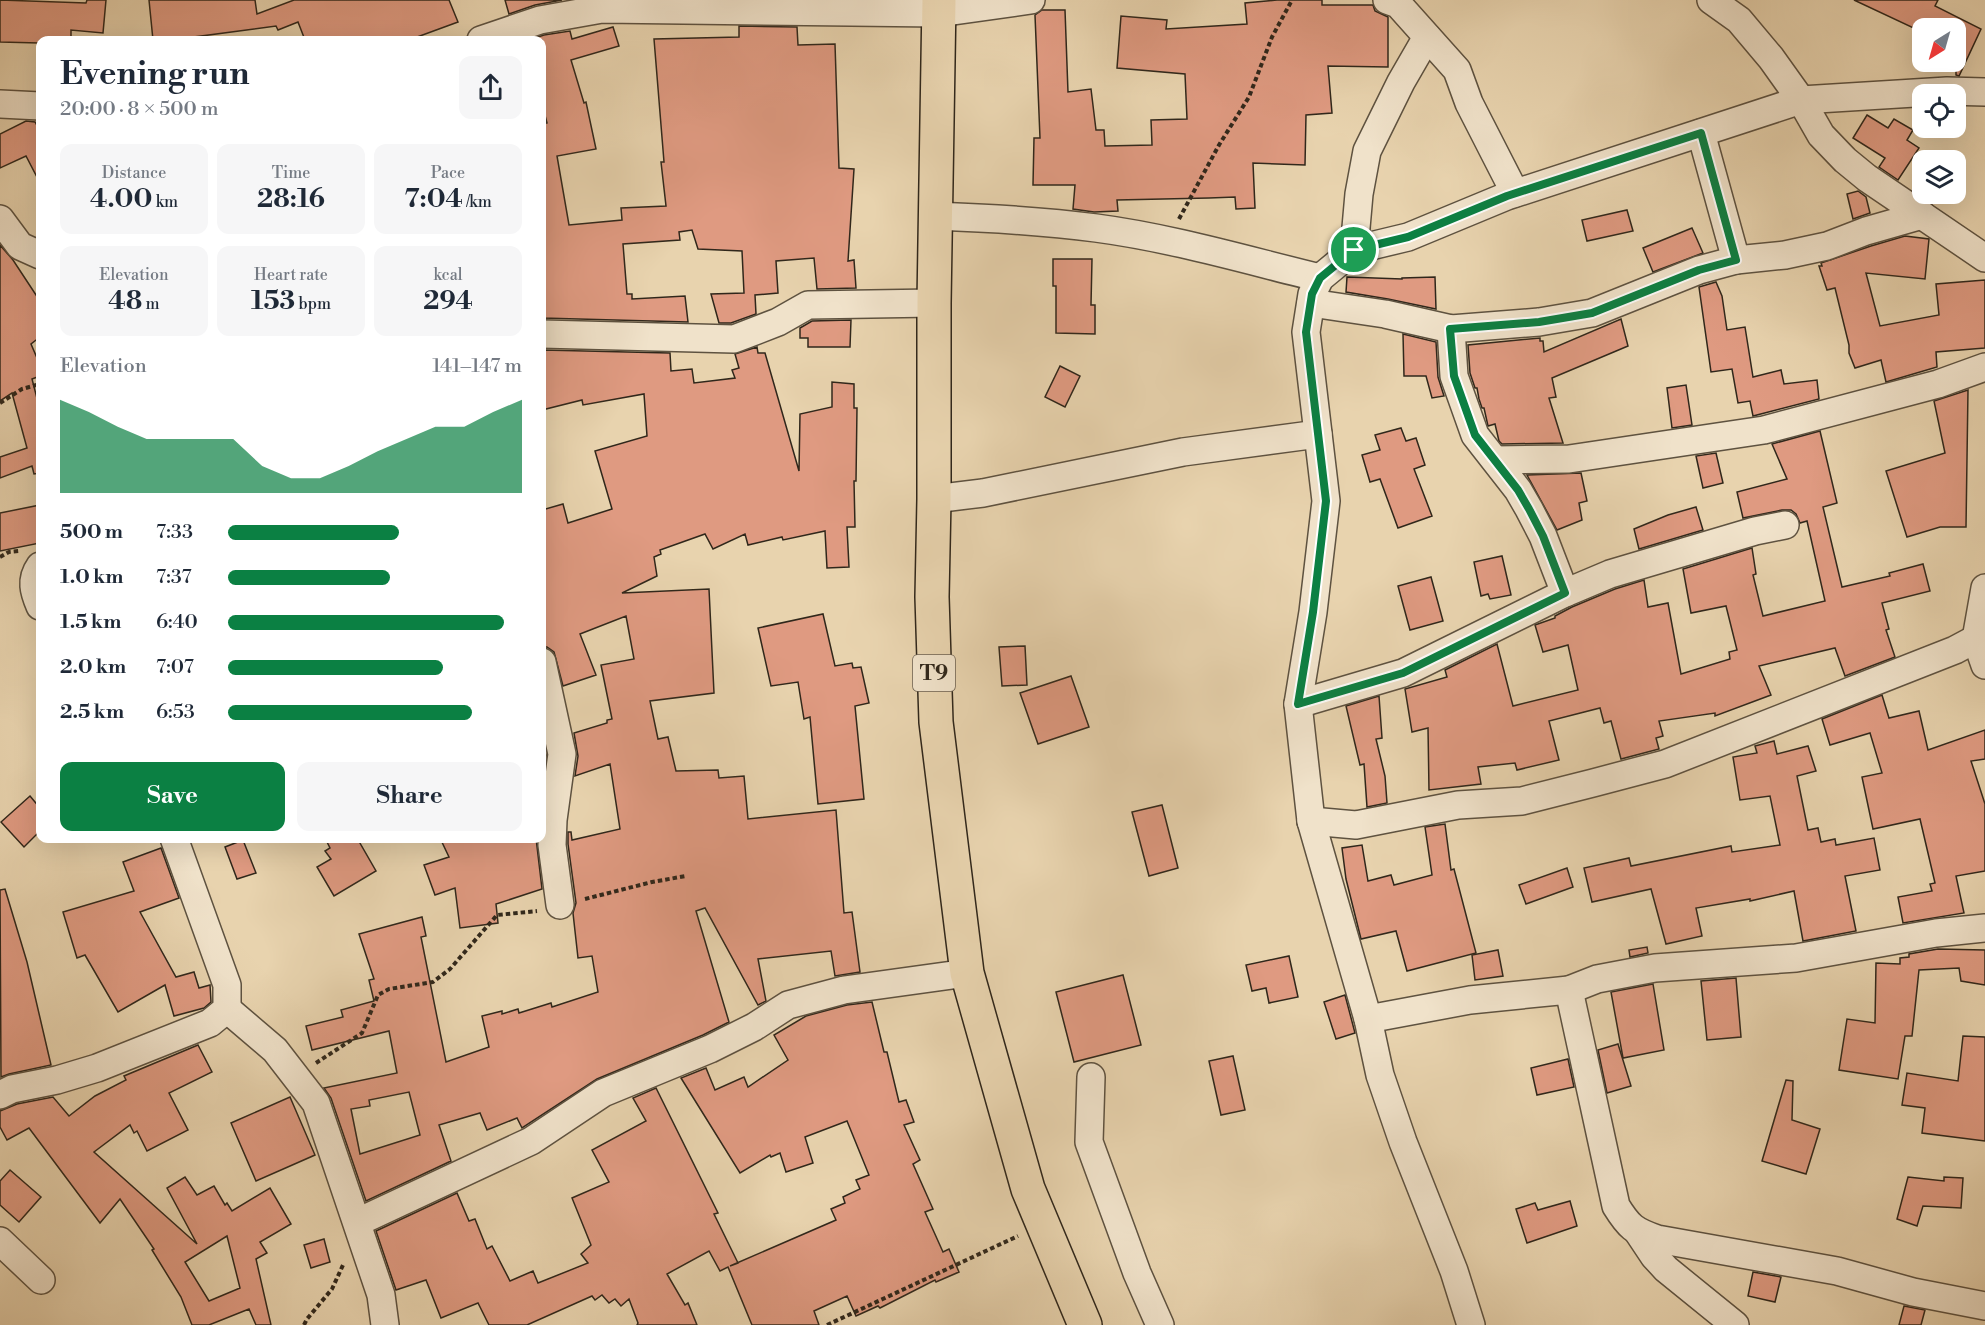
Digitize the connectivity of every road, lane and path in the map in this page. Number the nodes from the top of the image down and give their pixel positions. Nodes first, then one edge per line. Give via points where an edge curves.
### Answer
1 (1031, 0) edge
2 (1292, 0) edge
3 (1388, 0) edge
4 (1711, 0) edge
5 (939, 7) edge
6 (493, 36) edge
7 (1427, 37) junction
8 (1985, 92) edge
9 (1801, 100) junction
10 (0, 104) edge
11 (36, 106) edge
12 (1701, 133) junction
13 (1515, 194) junction
14 (1923, 215) junction
15 (935, 216) junction
16 (0, 219) edge
17 (1167, 241) junction
18 (1354, 250) junction
19 (36, 253) edge
20 (1985, 258) edge
21 (1736, 260) junction
22 (1316, 290) junction
23 (934, 303) junction
24 (1450, 329) junction
25 (546, 334) edge
26 (1985, 367) edge
27 (36, 385) edge
28 (0, 403) edge
29 (1318, 434) junction
30 (1496, 460) junction
31 (934, 499) junction
32 (1785, 525) dead end
33 (36, 572) edge
34 (1985, 588) edge
35 (1565, 593) junction
36 (36, 597) edge
37 (1981, 636) edge
38 (1985, 666) edge
39 (546, 680) edge
40 (1298, 704) junction
41 (1311, 820) junction
42 (176, 843) edge
43 (686, 876) dead end
44 (560, 905) junction
45 (1985, 928) edge
46 (968, 973) junction
47 (1569, 990) junction
48 (227, 1009) junction
49 (1368, 1019) junction
50 (296, 1077) junction
51 (1091, 1077) dead end
52 (0, 1095) edge
53 (358, 1222) junction
54 (1043, 1224) junction
55 (1638, 1233) junction
56 (0, 1241) edge
57 (367, 1250) junction
58 (41, 1280) dead end
59 (1985, 1306) edge
60 (304, 1325) edge
61 (385, 1325) edge
62 (827, 1325) edge
63 (1085, 1325) edge
64 (1160, 1325) edge
65 (1471, 1325) edge
66 (1735, 1325) edge

1 - 5 street
2 - 17 path via 1272,37 1249,97
3 - 7 street via 1398,4
4 - 9 street via 1739,20
5 - 6 street via 602,9 540,20
5 - 15 highway, T9
7 - 13 street via 1456,70
7 - 18 street via 1367,151
8 - 9 street
9 - 12 street
9 - 14 street via 1821,135 1845,160
10 - 11 street
12 - 13 street
12 - 21 street
13 - 18 street via 1408,237
14 - 20 street
14 - 21 street via 1827,246
15 - 17 street via 1096,228
15 - 23 highway, T9
16 - 19 street via 20,246
17 - 22 street
18 - 22 street
21 - 24 street via 1699,270 1592,313 1539,322
22 - 24 street via 1385,314
22 - 29 street via 1306,332
23 - 25 street via 808,305 734,339
23 - 31 highway, T9
24 - 30 street via 1454,376 1475,435
26 - 30 street via 1938,384 1764,429 1569,459
27 - 28 path
29 - 31 street via 1183,452 983,493
29 - 40 street via 1326,501
30 - 35 street via 1529,509
31 - 46 highway, T9 via 936,722
32 - 35 street via 1610,574
33 - 36 street via 33,591
34 - 37 street
35 - 40 street via 1403,673
37 - 38 street
37 - 41 street via 1955,650 1665,764 1522,801 1458,805 1356,825
39 - 44 street via 562,754 552,845
40 - 41 street
41 - 49 street
42 - 48 street via 227,985
43 - 44 path
44 - 50 path via 497,915 450,969 433,982 384,992 375,1000 362,1033
45 - 47 street via 1796,958 1655,968 1597,979
46 - 53 street via 844,990 788,1005 710,1049 603,1093 531,1141
46 - 54 highway, T9 via 1028,1189
47 - 49 street via 1470,1000
47 - 55 street via 1616,1206
48 - 50 street via 275,1050
48 - 52 street via 210,1023 97,1068
49 - 65 street via 1380,1075
50 - 53 street via 316,1103
51 - 64 street via 1089,1142
53 - 57 street
54 - 62 path
54 - 63 highway, T9
55 - 59 street via 1837,1271 1912,1292
55 - 66 street via 1666,1269
56 - 58 street
57 - 60 path via 344,1264 332,1288
57 - 61 street via 381,1294

